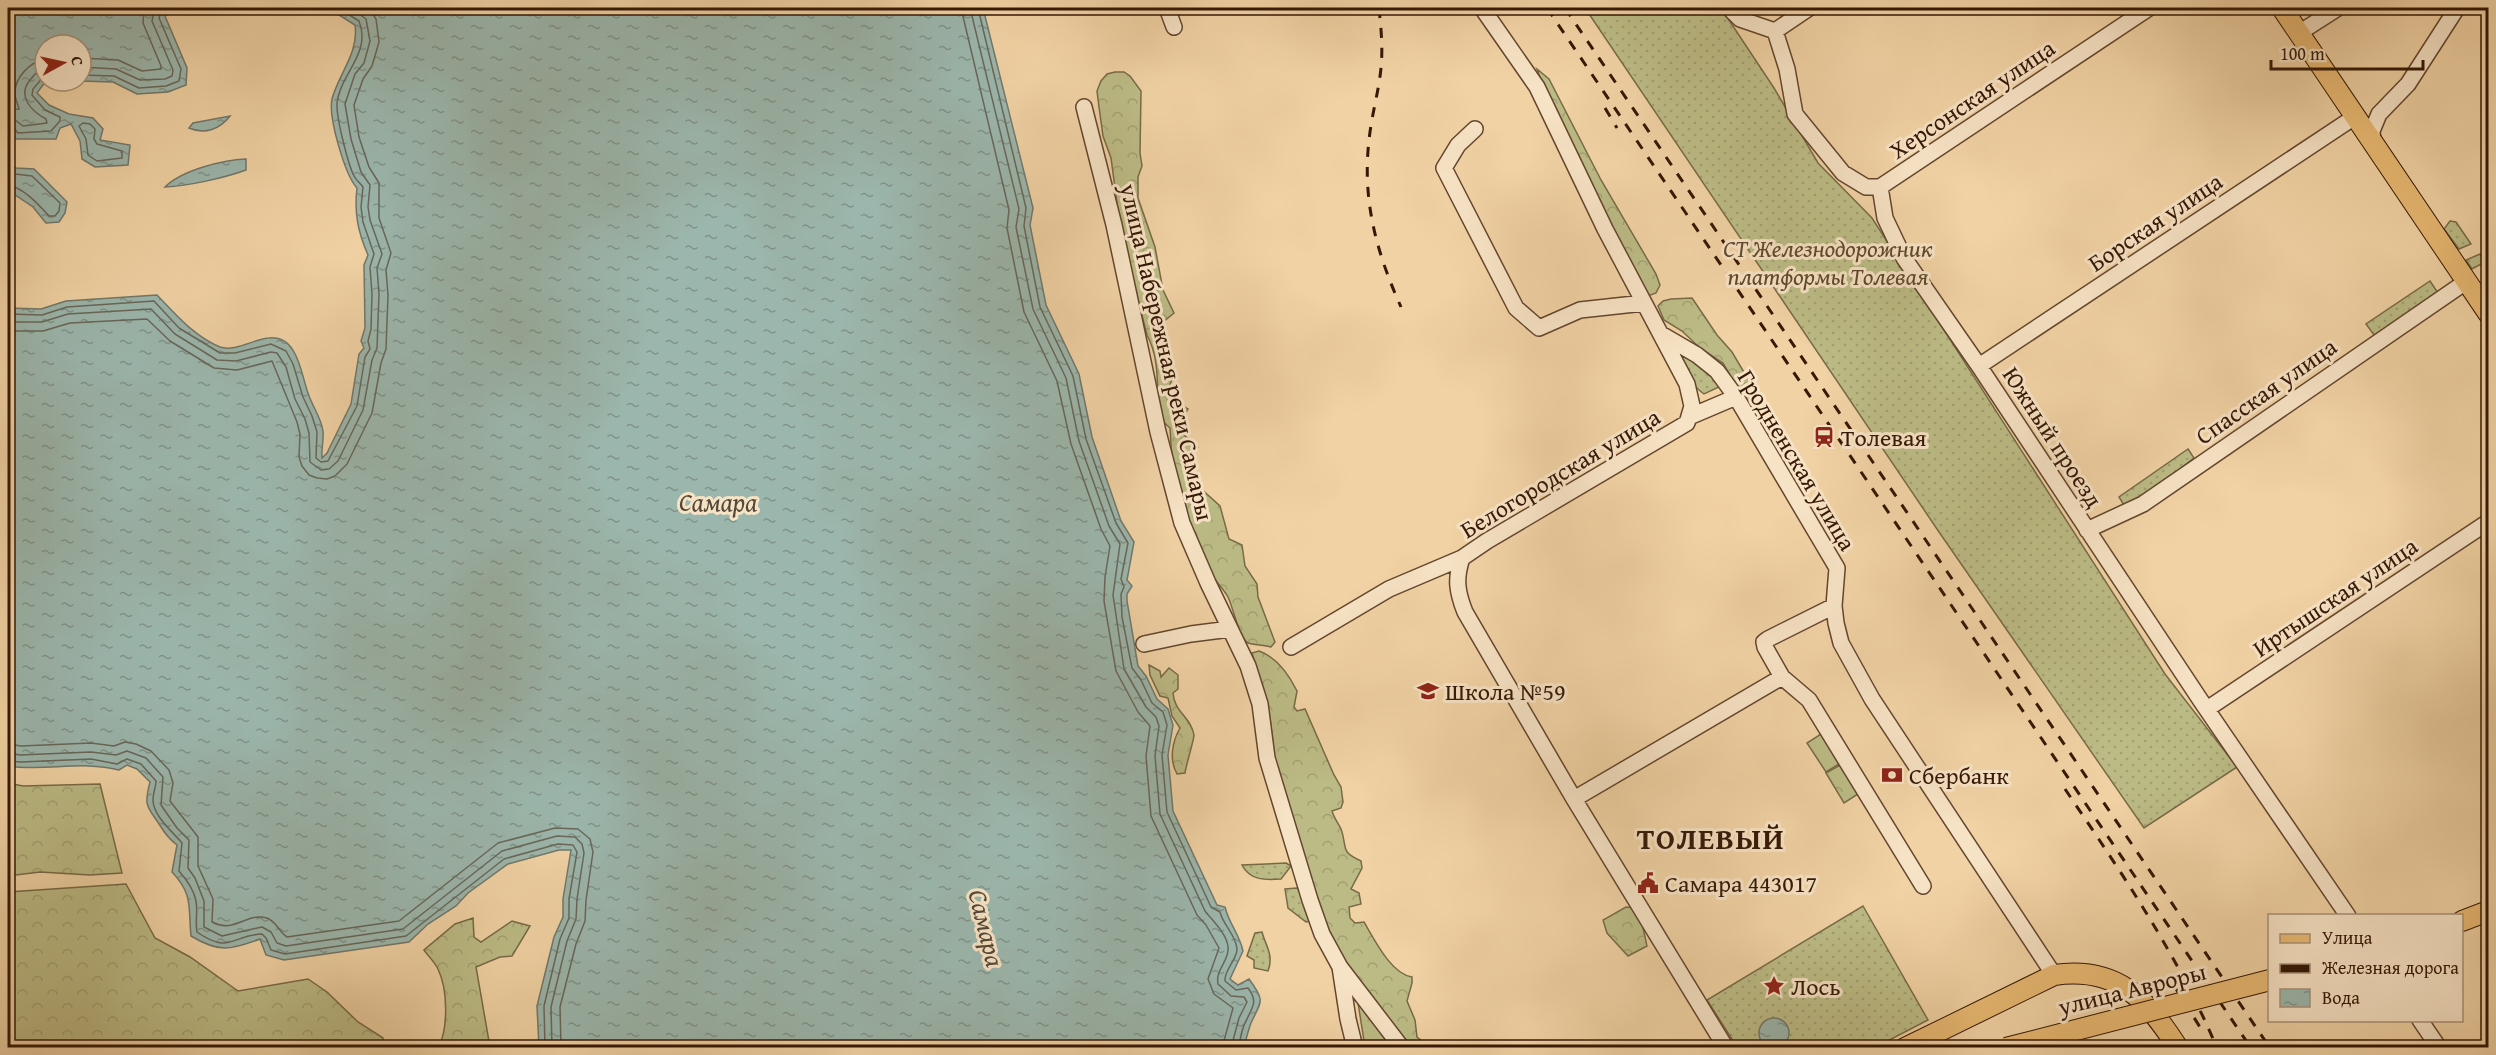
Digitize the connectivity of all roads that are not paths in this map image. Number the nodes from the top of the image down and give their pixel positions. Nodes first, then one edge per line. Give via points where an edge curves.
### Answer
1 (1167, 8) edge
2 (1482, 8) edge
3 (1730, 8) edge
4 (1809, 8) edge
5 (2149, 8) edge
6 (2282, 8) edge
7 (2338, 8) edge
8 (2457, 8) edge
9 (1174, 27) dead end
10 (1775, 31) junction
11 (2299, 33) junction
12 (1084, 107) dead end
13 (2355, 116) junction
14 (1475, 129) dead end
15 (2373, 142) junction
16 (1880, 187) junction
17 (2467, 281) junction
18 (1644, 303) junction
19 (2488, 313) edge
20 (1660, 333) junction
21 (1979, 366) junction
22 (1736, 397) junction
23 (1690, 412) junction
24 (2488, 522) edge
25 (2087, 530) junction
26 (1462, 558) junction
27 (1834, 606) junction
28 (1230, 629) junction
29 (1144, 644) dead end
30 (1291, 647) dead end
31 (1782, 677) junction
32 (2206, 710) junction
33 (1574, 799) junction
34 (1923, 886) dead end
35 (2488, 911) edge
36 (2347, 914) edge
37 (2463, 921) edge
38 (1340, 967) junction
39 (2054, 975) junction
40 (2268, 981) edge
41 (2421, 1022) edge
42 (1355, 1047) edge
43 (1402, 1047) edge
44 (1726, 1047) edge
45 (1905, 1047) edge
46 (2006, 1047) edge
47 (2178, 1047) edge
48 (2439, 1047) edge

1 - 9 street
2 - 18 street via 1537,87
3 - 10 street via 1740,19
4 - 10 street
5 - 16 street, Херсонская улица
6 - 11 main road
7 - 11 street
8 - 15 street via 2408,84 2379,114 2372,130
10 - 16 street via 1795,114 1843,173 1866,187
11 - 13 main road
12 - 28 street, улица Набережная реки Самары via 1182,523
13 - 15 main road
13 - 21 street, Борская улица
14 - 18 street via 1458,145 1444,168 1516,308 1539,328 1580,310
15 - 17 main road
16 - 21 street, Южный проезд via 1885,218 1904,258
17 - 19 main road
17 - 25 street, Спасская улица via 2143,504
18 - 20 street
20 - 22 street, Гродненская улица via 1717,371
20 - 23 street via 1687,384
21 - 25 street, Южный проезд
22 - 23 street, Белогородская улица
22 - 27 street, Гродненская улица via 1837,568
23 - 26 street, Белогородская улица via 1687,423
24 - 32 street, Иртышская улица
25 - 32 street, Южный проезд
26 - 30 street via 1389,589
26 - 33 street, Белогородская улица via 1456,576 1457,593 1465,612
27 - 31 street via 1764,642
27 - 39 street, Гродненская улица via 1841,643 1872,699
28 - 29 street
28 - 38 street, улица Набережная реки Самары via 1260,704 1268,758 1310,900
31 - 33 street
31 - 34 street via 1809,700
32 - 36 street, Южный проезд
33 - 44 street, Белогородская улица
35 - 37 main road
38 - 42 street, улица Набережная реки Самары
38 - 43 street
39 - 45 main road
39 - 47 main road via 2100,975 2125,987 2163,1023
40 - 46 main road, улица Авроры, bridge
41 - 48 street

